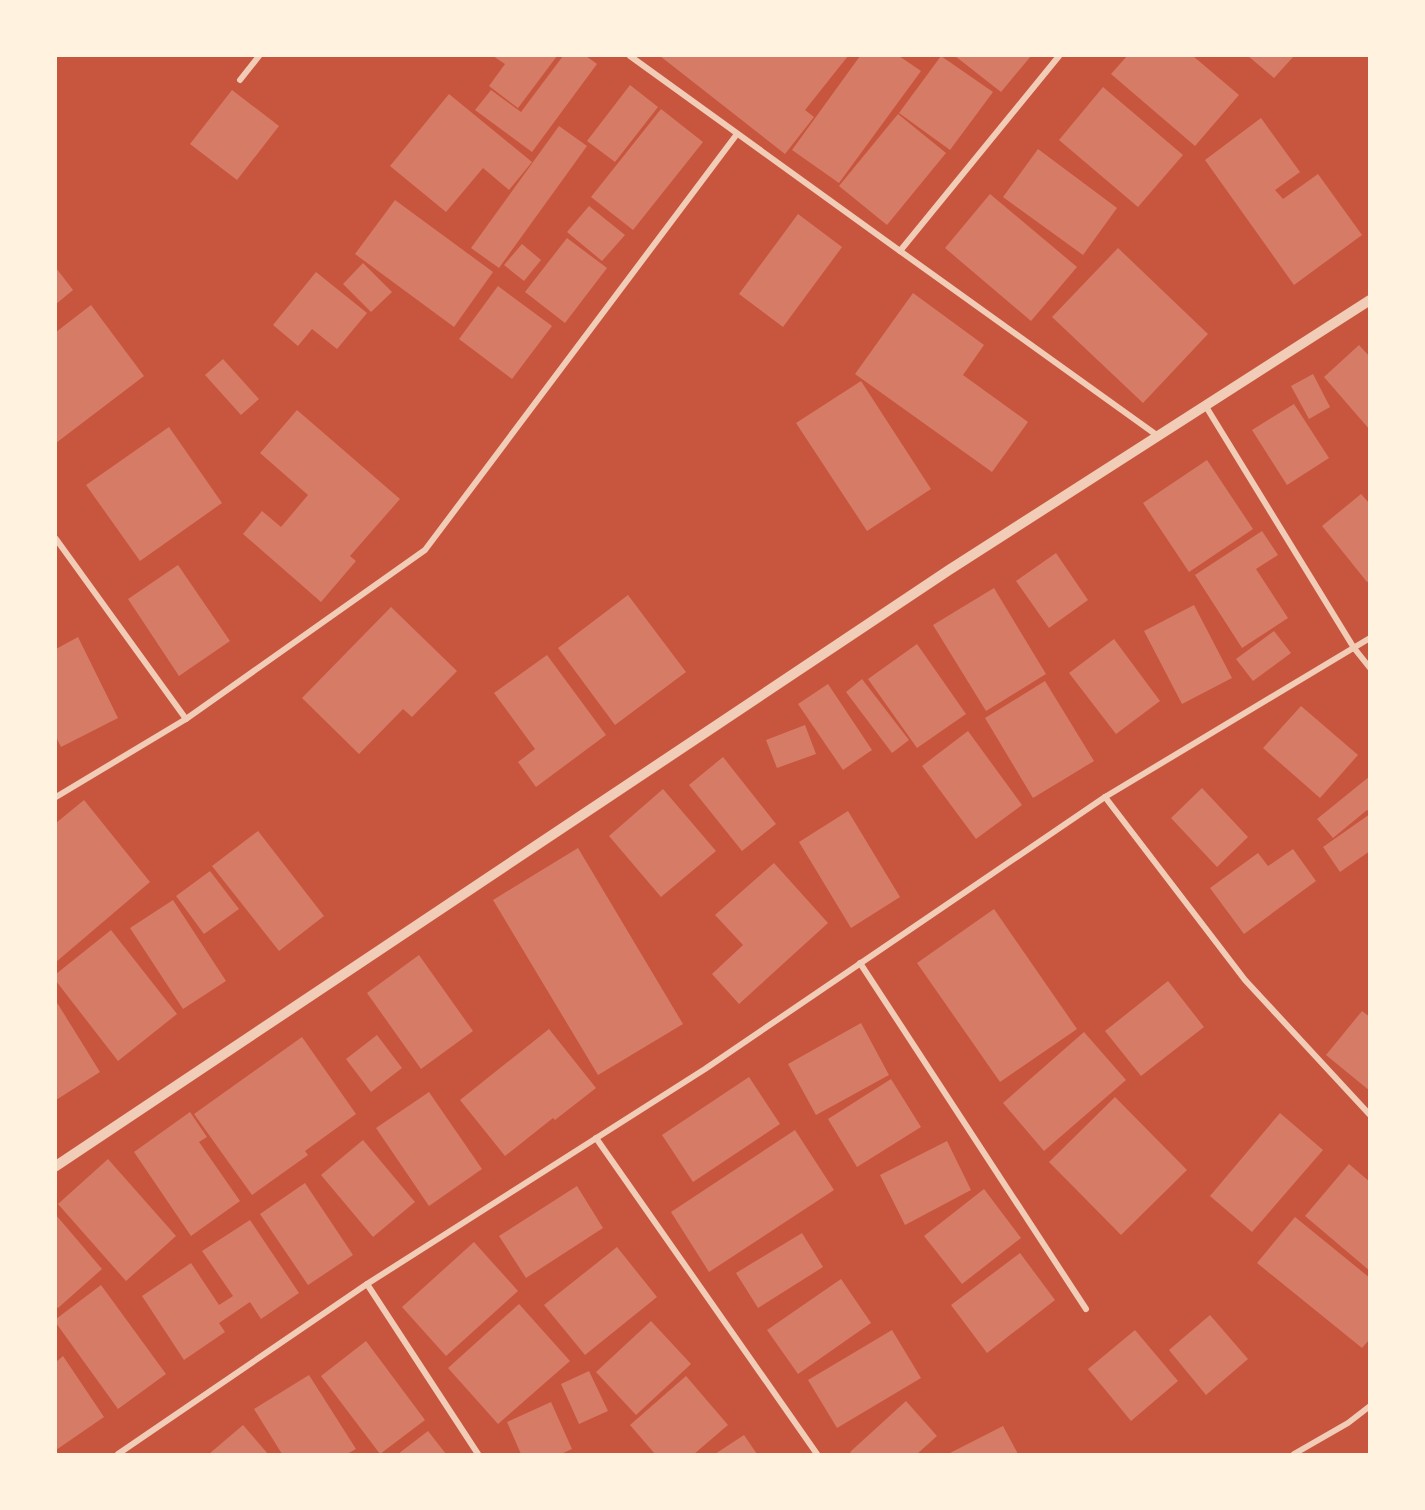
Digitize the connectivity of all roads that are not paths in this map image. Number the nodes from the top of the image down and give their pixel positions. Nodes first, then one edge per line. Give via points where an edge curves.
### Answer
1 (259, 56) edge
2 (630, 56) edge
3 (1059, 56) edge
4 (240, 80) dead end
5 (737, 134) junction
6 (900, 251) junction
7 (1370, 300) edge
8 (1205, 405) junction
9 (1158, 436) junction
10 (56, 540) edge
11 (1370, 638) edge
12 (1354, 648) junction
13 (1370, 668) edge
14 (186, 719) junction
15 (56, 797) edge
16 (1105, 797) junction
17 (860, 963) junction
18 (1370, 1115) edge
19 (597, 1138) junction
20 (56, 1166) edge
21 (367, 1284) junction
22 (1086, 1309) dead end
23 (1370, 1407) edge
24 (118, 1455) edge
25 (478, 1455) edge
26 (817, 1455) edge
27 (1294, 1455) edge

1 - 4 street
2 - 5 street
3 - 6 street
5 - 6 street
5 - 14 street via 425,550
6 - 9 street
7 - 8 street
8 - 9 street
8 - 12 street
9 - 20 street via 939,577
10 - 14 street
11 - 12 street
12 - 13 street
12 - 16 street
14 - 15 street
16 - 17 street
16 - 18 street via 1245,980
17 - 19 street
17 - 22 street
19 - 21 street
19 - 26 street
21 - 24 street
21 - 25 street
23 - 27 street

